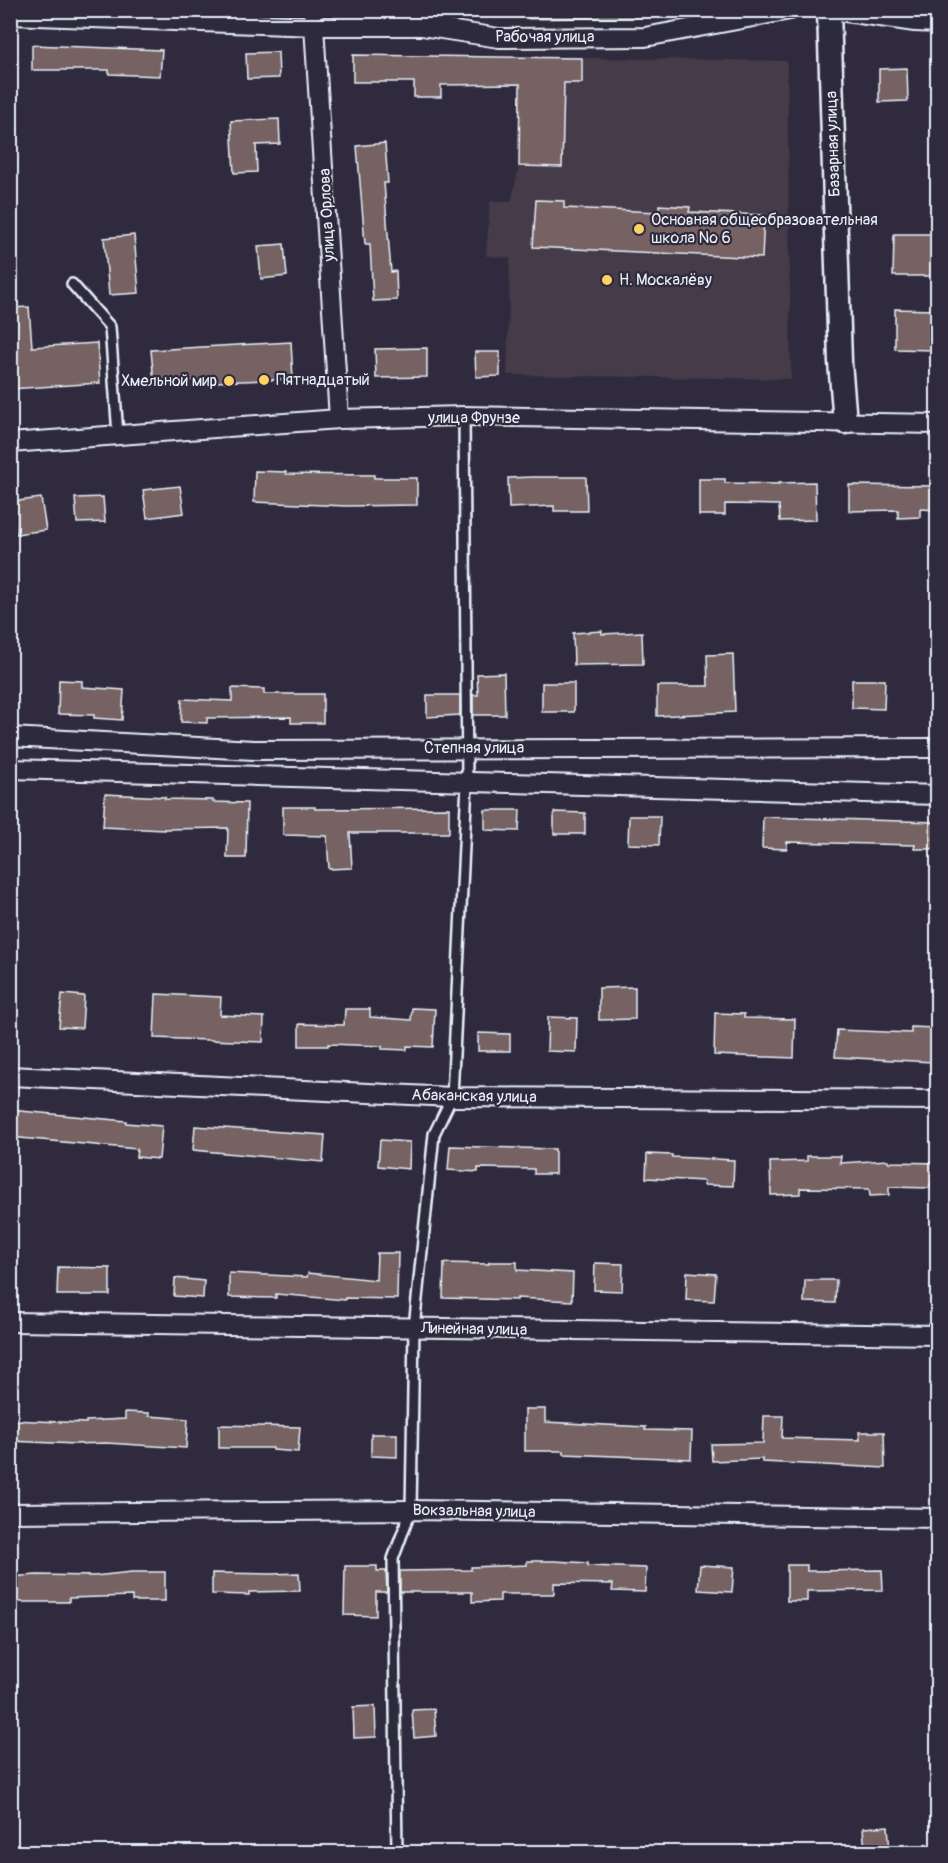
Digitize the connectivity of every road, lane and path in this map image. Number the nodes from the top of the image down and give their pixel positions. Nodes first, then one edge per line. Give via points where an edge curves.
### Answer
1 (790, 10) edge
2 (830, 10) edge
3 (10, 15) edge
4 (314, 18) edge
5 (938, 23) edge
6 (72, 284) dead end
7 (464, 416) junction
8 (339, 419) junction
9 (845, 422) junction
10 (938, 424) edge
11 (118, 435) junction
12 (10, 443) edge
13 (10, 737) edge
14 (938, 747) edge
15 (466, 748) junction
16 (10, 769) edge
17 (466, 783) junction
18 (938, 795) edge
19 (10, 1076) edge
20 (452, 1097) junction
21 (938, 1100) edge
22 (10, 1322) edge
23 (414, 1328) junction
24 (938, 1335) edge
25 (411, 1510) junction
26 (10, 1513) edge
27 (938, 1518) edge
28 (396, 1852) edge

1 - 4 street, Рабочая улица via 645,37 500,38 422,26
2 - 5 street
2 - 9 street, Базарная улица
3 - 4 street, Рабочая улица
4 - 8 street, улица Орлова
6 - 11 lane via 110,327
7 - 8 street, улица Фрунзе
7 - 9 street, улица Фрунзе
7 - 15 lane
8 - 11 street, улица Фрунзе
9 - 10 street, улица Фрунзе
11 - 12 street, улица Фрунзе
13 - 15 street, Степная улица via 254,750
14 - 15 street, Степная улица
15 - 17 lane
16 - 17 street, Степная улица
17 - 18 street, Степная улица
17 - 20 lane
19 - 20 street, Абаканская улица
20 - 21 street, Абаканская улица
20 - 23 lane via 434,1134
22 - 23 street, Линейная улица
23 - 24 street, Линейная улица
23 - 25 lane
25 - 26 street, Вокзальная улица
25 - 27 street, Вокзальная улица
25 - 28 lane via 393,1559

